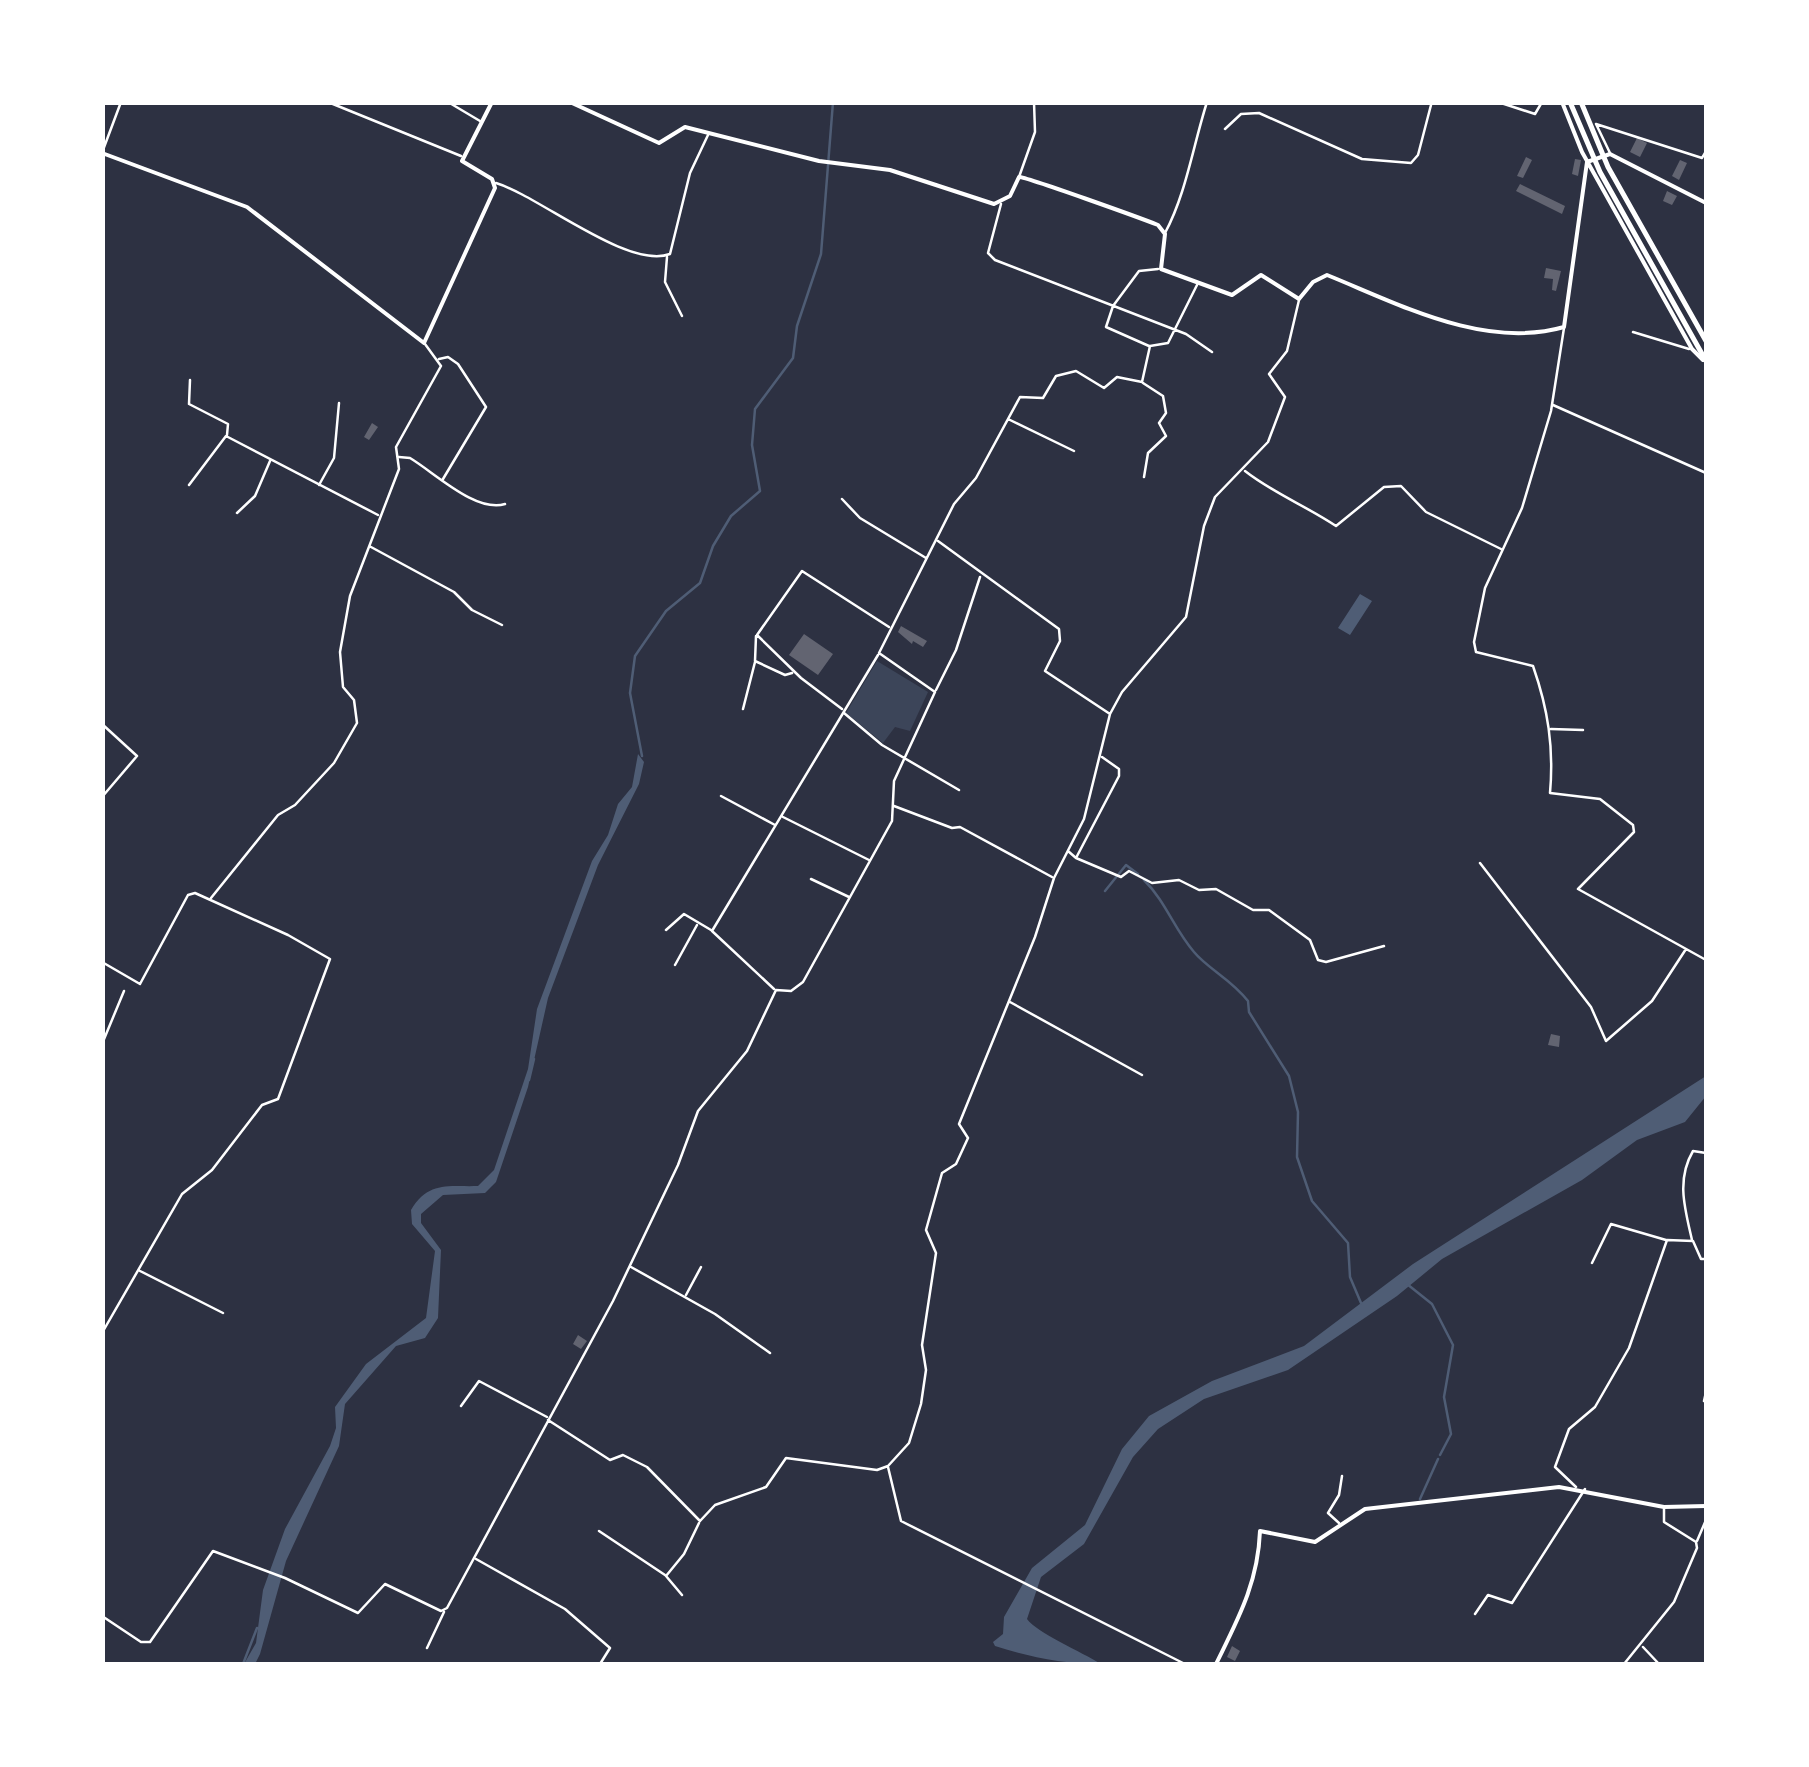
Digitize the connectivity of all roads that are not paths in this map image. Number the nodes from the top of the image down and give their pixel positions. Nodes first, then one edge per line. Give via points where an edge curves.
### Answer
1 (122, 102) edge
2 (448, 102) edge
3 (492, 102) edge
4 (556, 102) edge
5 (1034, 102) edge
6 (1206, 102) edge
7 (1462, 102) edge
8 (1498, 102) edge
9 (1542, 102) edge
10 (1562, 102) edge
11 (1570, 102) edge
12 (1580, 102) edge
13 (332, 103) edge
14 (1430, 104) edge
15 (480, 121) junction
16 (1225, 130) dead end
17 (708, 135) junction
18 (1706, 151) edge
19 (102, 152) edge
20 (1610, 154) junction
21 (463, 157) junction
22 (1587, 162) junction
23 (1019, 177) junction
24 (495, 182) junction
25 (1706, 203) edge
26 (1002, 204) junction
27 (1165, 234) junction
28 (668, 256) junction
29 (1162, 269) junction
30 (1198, 283) junction
31 (1300, 298) junction
32 (1113, 306) junction
33 (682, 316) dead end
34 (1564, 326) junction
35 (1174, 330) junction
36 (1633, 332) dead end
37 (1706, 341) edge
38 (424, 343) junction
39 (1150, 346) junction
40 (1692, 350) junction
41 (1212, 352) dead end
42 (439, 359) junction
43 (1706, 362) edge
44 (190, 380) dead end
45 (1142, 382) junction
46 (339, 403) dead end
47 (1552, 404) junction
48 (1007, 418) junction
49 (226, 436) junction
50 (1074, 451) dead end
51 (398, 457) junction
52 (271, 460) junction
53 (1244, 470) junction
54 (1706, 473) edge
55 (1144, 477) dead end
56 (442, 479) junction
57 (190, 484) dead end
58 (319, 486) junction
59 (842, 499) dead end
60 (505, 504) dead end
61 (237, 512) dead end
62 (380, 516) junction
63 (936, 540) junction
64 (370, 547) junction
65 (1502, 549) junction
66 (927, 558) junction
67 (980, 576) junction
68 (502, 624) dead end
69 (890, 627) junction
70 (757, 635) junction
71 (879, 653) junction
72 (755, 661) junction
73 (794, 672) junction
74 (936, 692) junction
75 (743, 709) dead end
76 (843, 711) junction
77 (1110, 714) junction
78 (102, 724) edge
79 (1550, 729) junction
80 (1583, 730) dead end
81 (1100, 756) junction
82 (904, 757) junction
83 (959, 790) dead end
84 (721, 796) dead end
85 (102, 797) edge
86 (891, 806) junction
87 (782, 816) junction
88 (776, 825) junction
89 (1066, 850) junction
90 (1076, 858) junction
91 (869, 861) junction
92 (1480, 863) dead end
93 (811, 878) dead end
94 (1054, 878) junction
95 (849, 896) junction
96 (210, 899) junction
97 (697, 924) junction
98 (666, 930) dead end
99 (712, 930) junction
100 (1384, 946) dead end
101 (1686, 948) junction
102 (1706, 960) edge
103 (102, 962) edge
104 (675, 965) dead end
105 (124, 990) dead end
106 (776, 990) junction
107 (1009, 1001) junction
108 (102, 1044) edge
109 (1142, 1075) dead end
110 (1706, 1152) edge
111 (1667, 1240) junction
112 (1692, 1242) junction
113 (1706, 1259) edge
114 (1592, 1263) dead end
115 (629, 1266) junction
116 (701, 1267) dead end
117 (139, 1270) junction
118 (685, 1296) junction
119 (223, 1313) dead end
120 (102, 1333) edge
121 (770, 1353) dead end
122 (1706, 1392) edge
123 (1704, 1402) dead end
124 (462, 1406) dead end
125 (548, 1419) junction
126 (888, 1466) junction
127 (1342, 1476) dead end
128 (1576, 1487) junction
129 (1585, 1488) junction
130 (1706, 1506) edge
131 (1664, 1508) junction
132 (1706, 1520) edge
133 (700, 1521) junction
134 (1340, 1524) junction
135 (600, 1531) dead end
136 (1696, 1542) junction
137 (475, 1558) junction
138 (666, 1576) junction
139 (682, 1596) dead end
140 (444, 1611) junction
141 (1475, 1614) dead end
142 (102, 1616) edge
143 (1641, 1645) junction
144 (426, 1648) dead end
145 (600, 1664) edge
146 (1186, 1664) edge
147 (1216, 1664) edge
148 (1624, 1664) edge
149 (1659, 1664) edge

1 - 19 street
2 - 15 street
3 - 15 street
4 - 17 street via 572,103 658,143 685,127
5 - 23 street via 1035,132
6 - 27 street via 1179,211
7 - 14 street
8 - 9 street via 1535,114
10 - 22 street
11 - 43 highway via 1600,172
12 - 37 highway via 1608,167
13 - 21 street
14 - 16 street via 1418,155 1410,162 1350,155 1259,113 1241,114
15 - 21 street
17 - 26 street via 890,170
17 - 28 street via 690,173
18 - 20 street via 1702,158 1596,124
19 - 38 street via 247,207
20 - 22 street
20 - 25 street
21 - 24 street via 468,168
22 - 34 street
22 - 40 street
23 - 26 street
23 - 27 street via 1148,221
24 - 28 street via 617,246
24 - 38 street
26 - 32 street via 988,253 995,260
27 - 29 street
28 - 33 street via 665,282
29 - 30 street
29 - 32 street via 1139,271
30 - 31 street via 1232,296 1261,274
30 - 35 street
31 - 34 street via 1327,275 1374,298 1466,326 1520,333
31 - 53 street via 1288,351 1269,374 1285,396 1268,442
32 - 35 street
32 - 39 street via 1106,327
34 - 47 street
35 - 39 street via 1168,343
35 - 41 street
36 - 40 street
38 - 42 street
39 - 45 street
40 - 43 street
42 - 51 street via 396,447
42 - 56 street via 458,364 486,407
44 - 49 street via 189,404 228,424
45 - 48 street via 1117,377 1107,388 1076,372 1056,376 1043,398 1020,397
45 - 55 street via 1163,396 1166,414 1159,424 1166,436 1148,453
46 - 58 street via 334,458
47 - 54 street
47 - 65 street via 1522,508
48 - 50 street
48 - 63 street
49 - 52 street
49 - 57 street
51 - 56 street
51 - 62 street
52 - 58 street
52 - 61 street via 256,496
53 - 65 street via 1336,526 1384,487 1401,486 1426,512
53 - 77 street via 1215,497 1186,617
56 - 60 street via 492,507
58 - 62 street
59 - 66 street via 860,518
62 - 64 street
63 - 66 street
63 - 67 street
64 - 68 street
64 - 96 street via 350,596 340,652 343,686 358,709 350,739
65 - 79 street via 1486,588 1476,652 1533,666
66 - 69 street
67 - 74 street
67 - 77 street via 1059,629 1045,670
69 - 70 street via 802,571
69 - 71 street
70 - 72 street
70 - 73 street
71 - 74 street
71 - 76 street
72 - 73 street via 785,675
72 - 75 street
73 - 76 street
74 - 82 street
76 - 82 street
76 - 87 street
77 - 81 street
78 - 85 street via 136,756
79 - 80 street
79 - 101 street via 1550,793 1600,799 1634,826 1578,889
81 - 89 street via 1084,819
81 - 90 street via 1119,776
82 - 83 street
82 - 86 street
84 - 88 street
86 - 91 street via 892,821
86 - 94 street via 960,826
87 - 88 street
87 - 91 street
88 - 99 street
89 - 90 street
89 - 94 street
90 - 100 street via 1152,883 1179,880 1216,889 1253,910 1269,910 1310,940 1318,960
91 - 95 street
92 - 101 street via 1591,1007 1606,1041 1652,1000
93 - 95 street
94 - 107 street
95 - 106 street via 803,982 791,991
96 - 103 street via 188,895 140,984
96 - 117 street via 330,959 278,1100 262,1105 212,1170 182,1194
97 - 98 street via 684,914
97 - 99 street
97 - 104 street
99 - 106 street
101 - 102 street
105 - 108 street
106 - 115 street via 747,1051 698,1111
107 - 109 street
107 - 126 street via 959,1124 968,1138 956,1164 942,1173 926,1230 936,1253 921,1404 909,1442
110 - 112 street via 1694,1151 1684,1174
111 - 112 street
111 - 114 street via 1611,1224
111 - 128 street via 1629,1348 1595,1407 1569,1429 1555,1466
112 - 113 street
115 - 118 street
115 - 125 street
116 - 118 street
117 - 119 street
117 - 120 street
118 - 121 street
122 - 123 street
124 - 125 street via 480,1381
125 - 133 street via 610,1460 622,1456 642,1463
125 - 137 street
126 - 133 street via 786,1458 766,1487 716,1506
126 - 146 street via 898,1518
127 - 134 street via 1328,1513
128 - 129 street
128 - 134 street via 1364,1509
129 - 131 street
129 - 141 street via 1512,1603 1488,1595
130 - 131 street
131 - 136 street via 1664,1522
132 - 136 street
133 - 138 street
134 - 147 street via 1315,1542 1260,1531 1247,1605
135 - 138 street
136 - 143 street via 1674,1602
137 - 140 street
137 - 145 street via 578,1620 610,1648
138 - 139 street
140 - 142 street via 385,1584 358,1613 210,1552 147,1643
140 - 144 street
143 - 148 street
143 - 149 street

